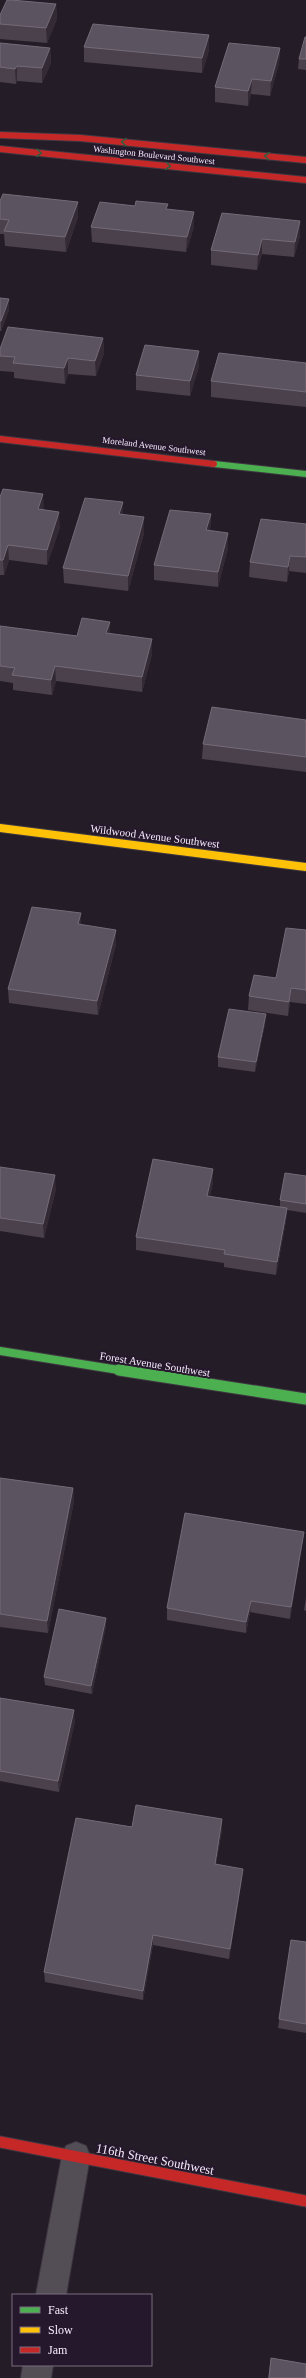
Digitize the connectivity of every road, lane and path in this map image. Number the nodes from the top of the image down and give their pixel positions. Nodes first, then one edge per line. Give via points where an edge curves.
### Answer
1 (0, 135) edge
2 (0, 149) edge
3 (306, 160) edge
4 (306, 180) edge
5 (0, 439) edge
6 (306, 474) edge
7 (0, 828) edge
8 (306, 867) edge
9 (0, 1351) edge
10 (306, 1400) edge
11 (0, 2142) edge
12 (76, 2156) junction
13 (306, 2201) edge
14 (51, 2294) edge
15 (38, 2366) edge
16 (36, 2378) edge

3 -> 1 street, Washington Boulevard Southwest via 80,138
2 -> 4 street, Washington Boulevard Southwest
5 - 6 street, Moreland Avenue Southwest
7 - 8 street, Wildwood Avenue Southwest
9 - 10 street, Forest Avenue Southwest
11 - 12 street, 116th Street Southwest
12 - 13 street, 116th Street Southwest
12 - 14 street
15 - 16 street

